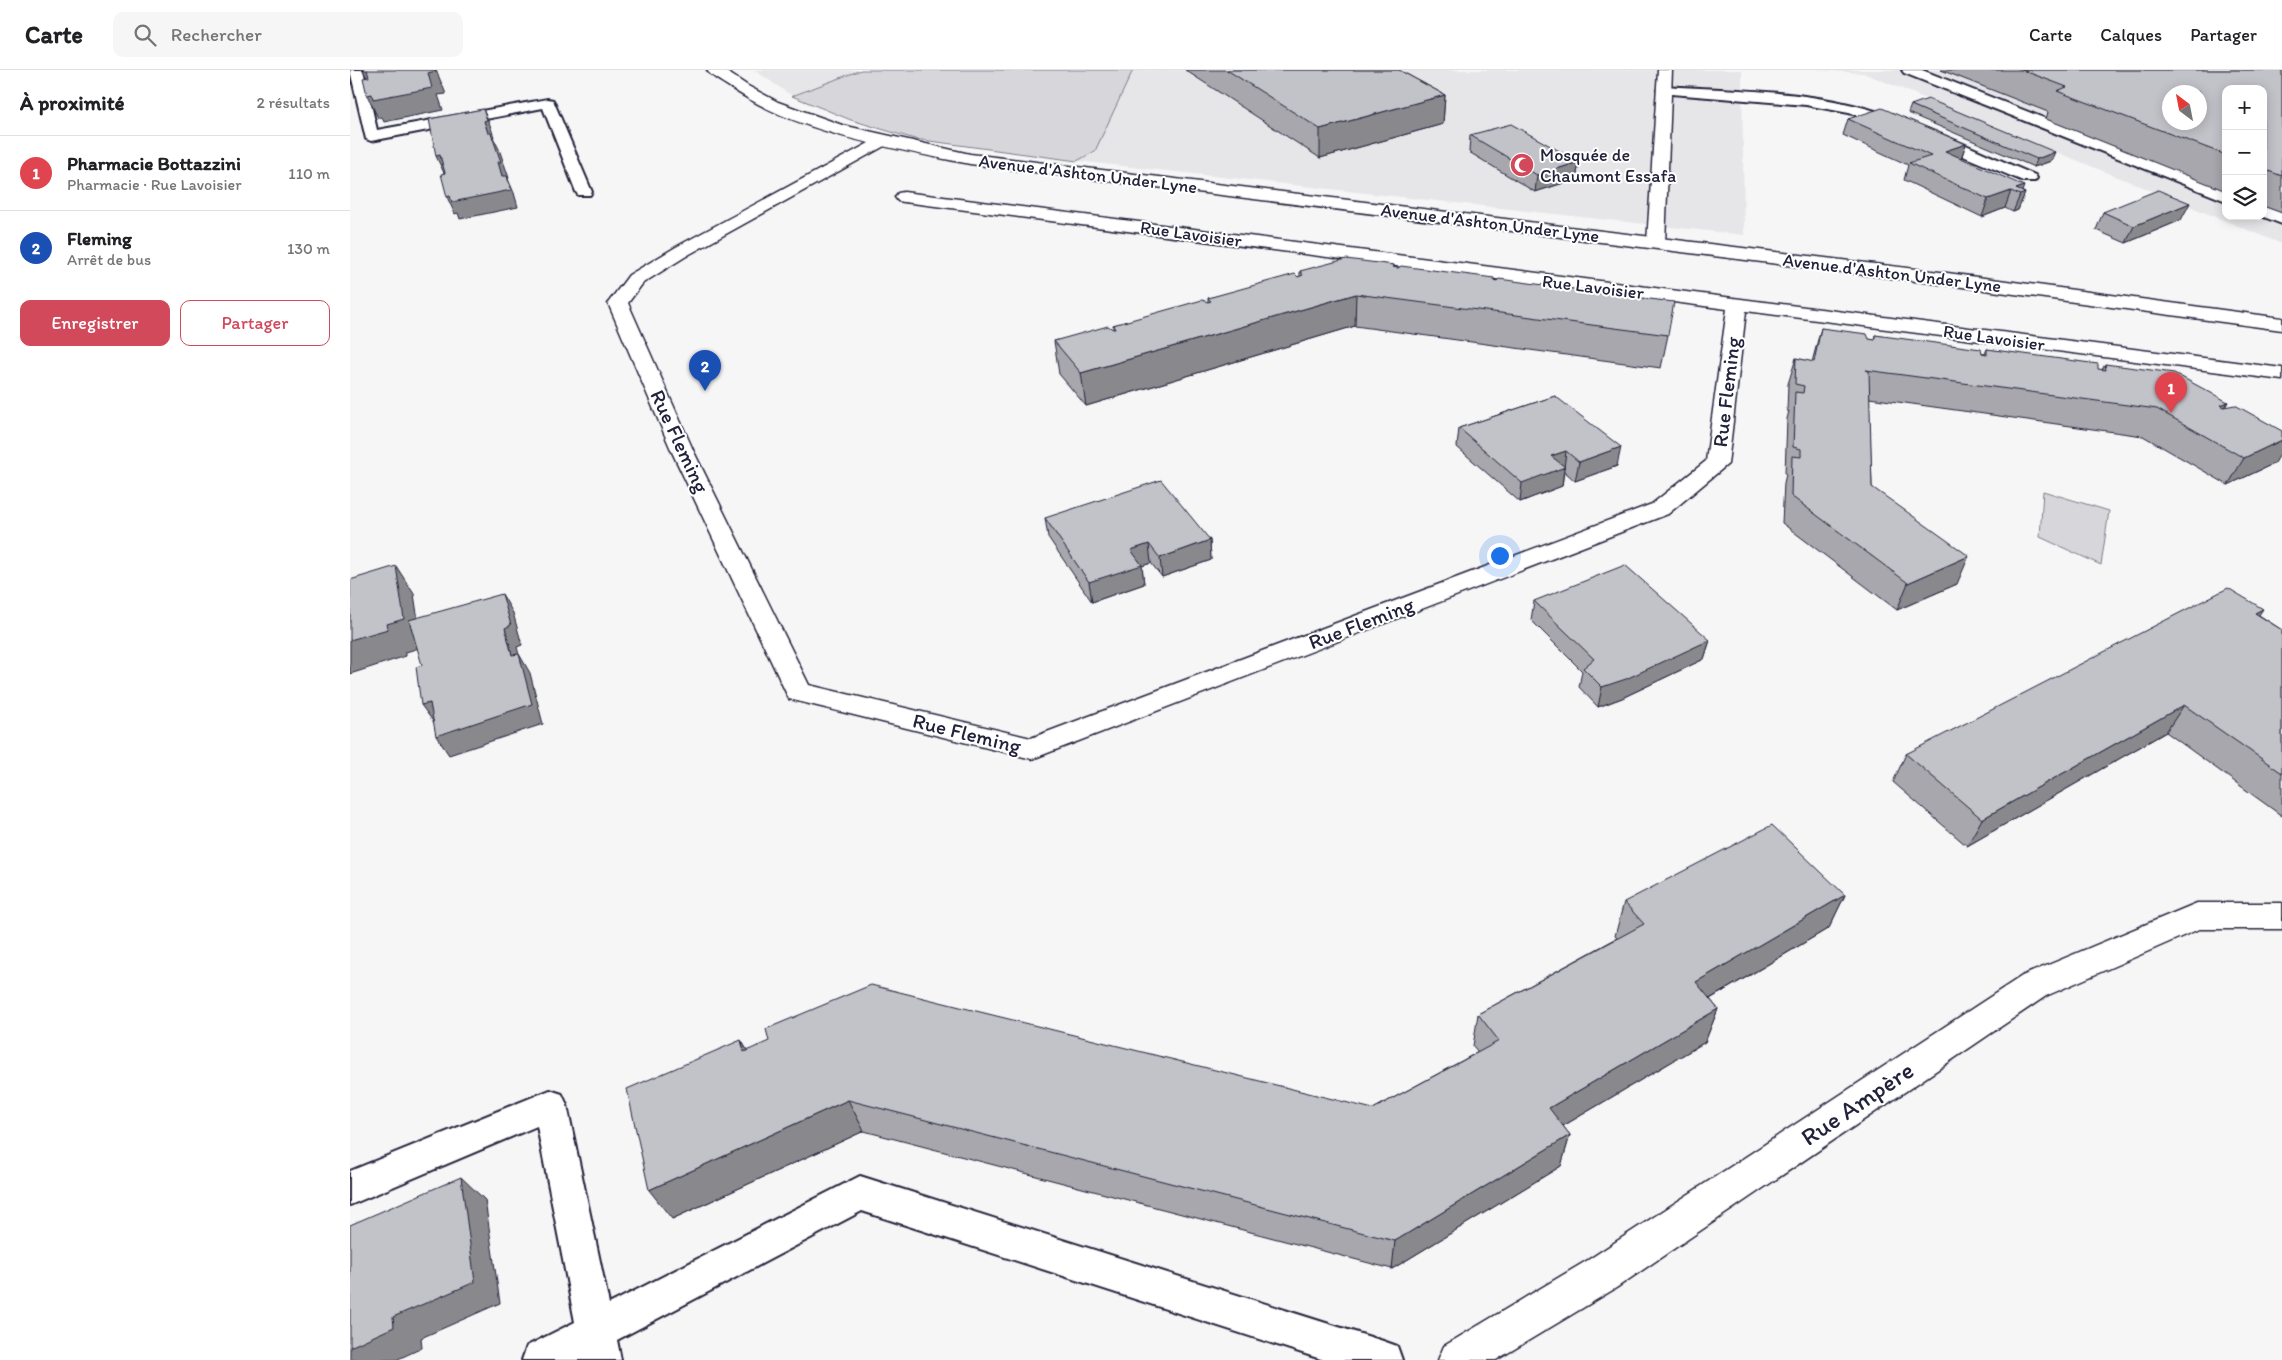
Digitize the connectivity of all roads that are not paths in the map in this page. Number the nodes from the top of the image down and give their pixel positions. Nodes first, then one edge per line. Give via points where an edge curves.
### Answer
1 (356, 70) edge
2 (714, 70) edge
3 (1665, 70) edge
4 (1909, 70) edge
5 (1664, 90) junction
6 (882, 141) junction
7 (2029, 178) dead end
8 (584, 192) dead end
9 (2222, 194) edge
10 (904, 197) dead end
11 (2267, 212) edge
12 (2282, 218) edge
13 (1656, 243) junction
14 (1737, 304) junction
15 (2282, 324) edge
16 (2282, 374) edge
17 (2282, 916) edge
18 (350, 1188) edge
19 (600, 1346) edge
20 (541, 1360) edge
21 (1383, 1360) edge
22 (1458, 1360) edge

1 - 8 lane via 371,136 548,102
2 - 6 street, Avenue d'Ashton Under Lyne via 731,83 788,113
3 - 5 street
4 - 9 lane
5 - 7 lane via 1806,101 1851,109 1889,120
5 - 13 street
6 - 13 street, Avenue d'Ashton Under Lyne via 970,159 1072,173
6 - 14 street, Rue Fleming via 682,251 636,280 618,303 683,452 798,692 1032,749 1660,509 1717,464
10 - 14 street, Rue Lavoisier
11 - 12 lane
13 - 15 street, Avenue d'Ashton Under Lyne
14 - 16 street, Rue Lavoisier
17 - 22 street, Rue Ampère via 2197,916 2034,986 1602,1274
18 - 19 lane via 550,1105
19 - 20 lane
19 - 21 lane via 860,1193

